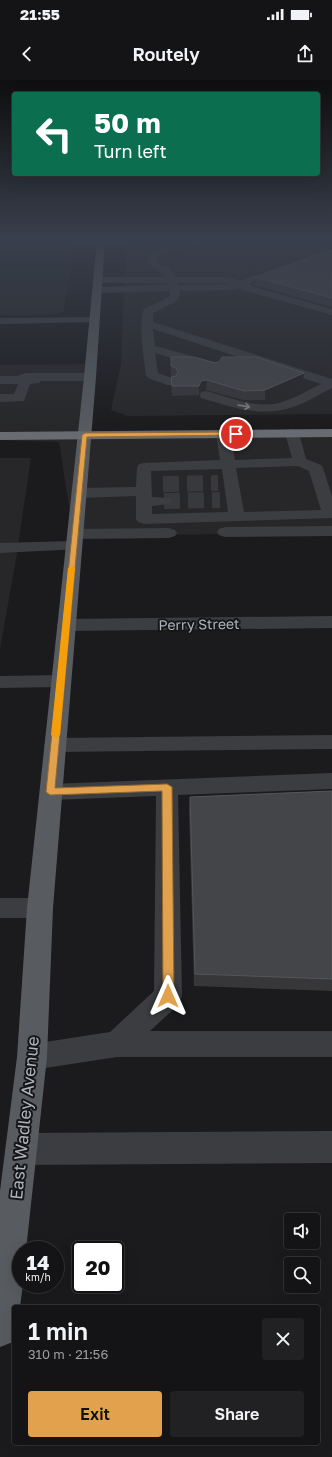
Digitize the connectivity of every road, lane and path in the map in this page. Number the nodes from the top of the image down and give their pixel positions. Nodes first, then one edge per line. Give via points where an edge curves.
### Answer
1 (96, 304) edge
2 (161, 304) edge
3 (304, 304) edge
4 (332, 312) edge
5 (95, 320) junction
6 (0, 321) edge
7 (147, 324) junction
8 (149, 348) junction
9 (214, 367) edge
10 (295, 371) junction
11 (283, 376) edge
12 (90, 377) junction
13 (0, 380) edge
14 (23, 380) junction
15 (171, 382) edge
16 (332, 383) edge
17 (206, 395) edge
18 (0, 398) edge
19 (292, 433) junction
20 (332, 433) edge
21 (223, 434) junction
22 (85, 435) junction
23 (0, 436) edge
24 (300, 462) junction
25 (228, 464) junction
26 (147, 491) junction
27 (79, 493) junction
28 (164, 501) tunnel mouth
29 (237, 517) junction
30 (332, 531) edge
31 (74, 540) junction
32 (0, 548) edge
33 (332, 622) edge
34 (66, 625) junction
35 (61, 680) junction
36 (0, 682) edge
37 (332, 742) edge
38 (55, 745) junction
39 (332, 781) edge
40 (167, 787) junction
41 (50, 792) junction
42 (0, 908) edge
43 (40, 908) junction
44 (117, 1044) junction
45 (332, 1044) edge
46 (32, 1057) junction
47 (332, 1147) edge
48 (21, 1149) junction
49 (0, 1329) edge

1 - 5 main road, East Wadley Avenue
2 - 7 street via 148,310
3 - 4 street
5 - 6 street
5 - 12 main road, East Wadley Avenue
7 - 8 street
7 - 10 street
8 - 9 street
8 - 15 street via 152,375
10 - 11 street
10 - 16 street
12 - 14 street
12 - 22 main road, East Wadley Avenue
13 - 14 street
14 - 18 street via 19,398
17 -> 16 street via 240,406 274,408 287,405
19 - 20 highway
19 - 21 highway
19 - 24 street
21 - 22 highway
21 - 25 street
22 - 23 highway
22 - 27 main road, East Wadley Avenue
24 - 25 street
24 - 29 street via 316,468 330,514
25 - 26 street via 144,467
25 - 29 street via 225,483 227,500
26 - 27 street
26 - 28 street
26 - 29 street via 144,519
27 - 31 main road, East Wadley Avenue
30 - 31 street
31 - 32 street
31 - 34 main road, East Wadley Avenue
33 - 34 street, Perry Street
34 - 35 main road, East Wadley Avenue
35 - 36 street
35 - 38 main road, East Wadley Avenue
37 - 38 street
38 - 41 main road, East Wadley Avenue
39 - 40 street
40 - 41 street
40 - 44 street via 168,996
41 - 43 main road, East Wadley Avenue
42 - 43 street
43 - 46 main road, East Wadley Avenue
44 - 45 street
44 - 46 street
46 - 48 main road, East Wadley Avenue
47 - 48 street
48 - 49 main road, East Wadley Avenue

